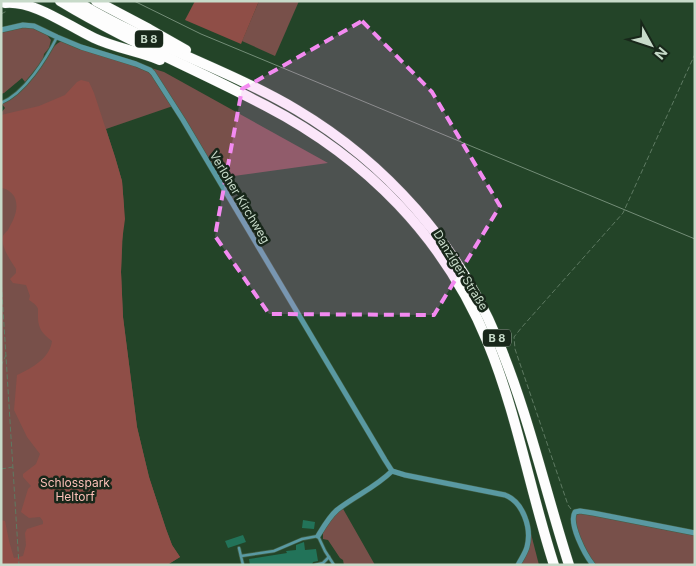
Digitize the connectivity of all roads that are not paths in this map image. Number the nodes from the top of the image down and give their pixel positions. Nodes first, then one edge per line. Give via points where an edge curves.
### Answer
1 (60, 1) edge
2 (76, 1) edge
3 (96, 1) edge
4 (5, 2) dead end
5 (1, 30) edge
6 (56, 37) junction
7 (189, 68) junction
8 (224, 73) junction
9 (1, 103) edge
10 (392, 471) junction
11 (695, 533) edge
12 (318, 536) junction
13 (239, 548) dead end
14 (241, 556) junction
15 (329, 557) junction
16 (243, 565) edge
17 (315, 565) edge
18 (334, 565) edge
19 (518, 565) edge
20 (554, 565) edge
21 (569, 565) edge
22 (593, 565) edge

1 - 7 highway, Danziger Straße / B 8
2 - 8 highway, Danziger Straße / B 8
3 - 8 highway via 221,67
4 - 7 highway via 26,4 94,38 180,68
5 - 6 street, Verloher Kirchweg via 28,24
6 - 9 lane via 30,79
6 - 10 street, Verloher Kirchweg via 145,67 158,79
7 - 20 highway, Danziger Straße / B 8 via 268,106 314,133 374,180 399,204 438,251 473,310 488,343 508,401
8 - 21 highway, Danziger Straße / B 8 via 320,124 355,150 409,201 445,244 498,339
10 - 12 street via 337,510
10 - 19 street via 505,495 514,500 528,534 527,548
11 - 22 street via 575,512 572,519 586,557
12 - 14 lane via 274,551
12 - 15 lane
13 - 14 lane
14 - 16 lane
15 - 17 lane via 324,563
15 - 18 lane

